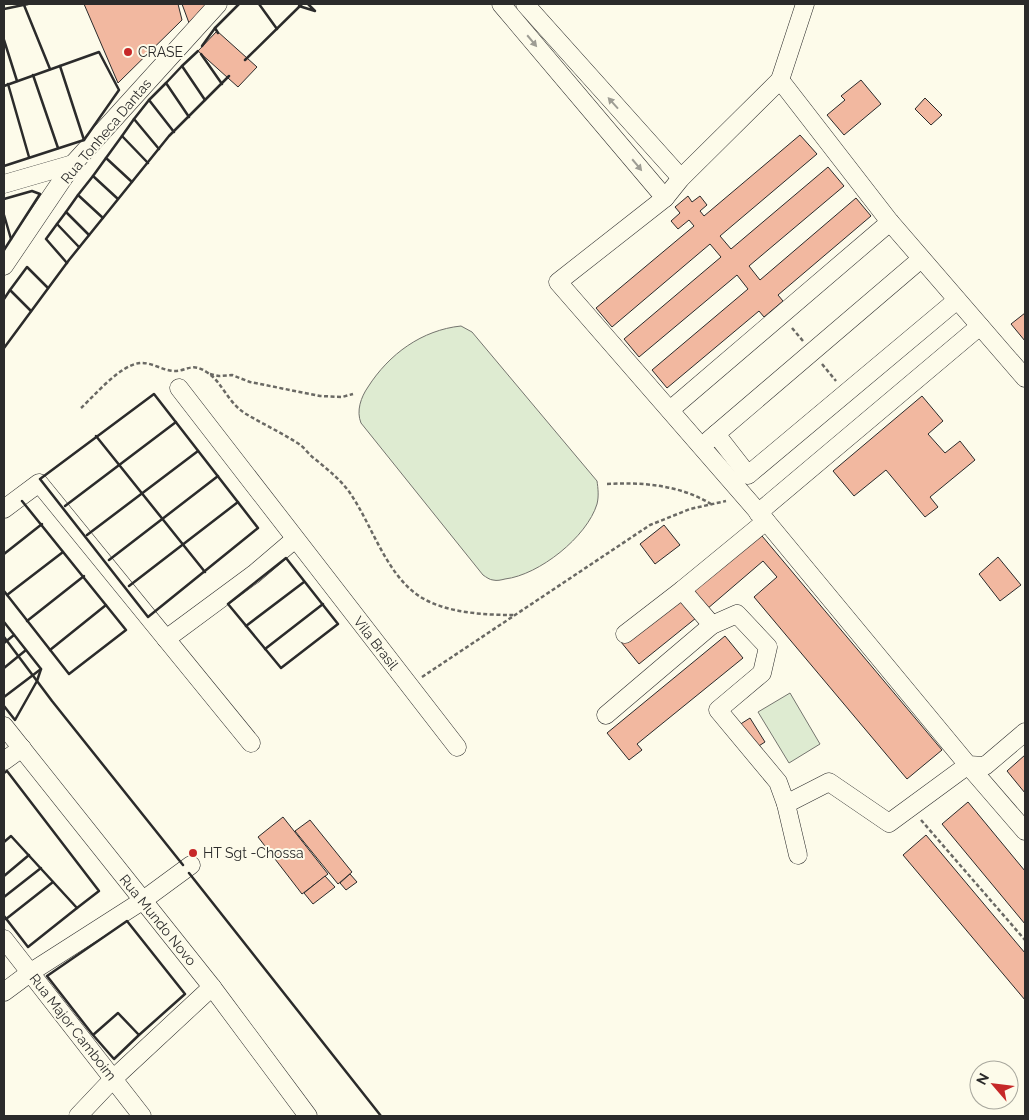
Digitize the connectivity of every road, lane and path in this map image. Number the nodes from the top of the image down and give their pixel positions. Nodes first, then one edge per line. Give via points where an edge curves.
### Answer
1 (218, 4) edge
2 (501, 4) edge
3 (525, 4) edge
4 (805, 4) edge
5 (780, 80) junction
6 (73, 164) junction
7 (681, 178) junction
8 (4, 184) edge
9 (665, 198) junction
10 (890, 222) junction
11 (921, 258) junction
12 (4, 266) edge
13 (957, 300) junction
14 (781, 315) junction
15 (980, 326) junction
16 (812, 352) junction
17 (210, 374) junction
18 (1025, 378) edge
19 (179, 388) dead end
20 (845, 392) junction
21 (353, 394) dead end
22 (81, 408) dead end
23 (670, 410) junction
24 (716, 434) junction
25 (700, 447) junction
26 (607, 484) dead end
27 (745, 498) junction
28 (711, 504) junction
29 (4, 509) edge
30 (762, 517) junction
31 (295, 539) junction
32 (682, 590) junction
33 (514, 615) junction
34 (712, 625) junction
35 (625, 634) dead end
36 (166, 639) junction
37 (409, 685) junction
38 (606, 715) dead end
39 (4, 726) edge
40 (1025, 732) edge
41 (251, 744) dead end
42 (457, 747) dead end
43 (22, 748) junction
44 (4, 761) edge
45 (968, 765) junction
46 (786, 804) junction
47 (911, 807) junction
48 (1025, 831) edge
49 (798, 855) dead end
50 (191, 865) dead end
51 (142, 901) junction
52 (4, 939) edge
53 (1025, 940) edge
54 (31, 972) junction
55 (212, 987) junction
56 (4, 992) edge
57 (113, 1079) junction
58 (78, 1116) edge
59 (142, 1116) edge
60 (308, 1116) edge

1 - 6 street, Rua Tonheca Dantas
2 -> 9 street
7 -> 3 street
4 - 5 street
5 - 7 street
5 - 10 street
6 - 8 street
6 - 12 street, Rua Tonheca Dantas
7 - 9 street
9 - 23 street via 558,282
10 - 11 street
10 - 14 street
11 - 13 street
11 - 16 street
13 - 15 street
13 - 20 street
14 - 16 path
14 - 23 street
15 - 18 street
15 - 30 street
16 - 20 path
16 - 24 street
17 - 21 path via 232,375 250,382 320,396
17 - 22 path via 190,366 173,371 141,362 128,366
17 - 33 path via 242,412 301,445 333,473 350,493 394,569 419,596 457,610
19 - 31 street, Vila Brasil
20 - 24 street via 748,474
23 - 25 street
24 - 25 street
25 - 27 street
26 - 28 path via 680,489
27 - 28 path
27 - 30 street
28 - 33 path via 650,526
29 - 36 street via 39,483
30 - 32 street
30 - 45 street
31 - 36 street via 254,574
31 - 37 street, Vila Brasil
32 - 34 street
32 - 35 street
33 - 37 path
34 - 38 street
34 - 46 street via 737,614 768,648 762,673 718,710 778,782
36 - 41 street
37 - 42 street, Vila Brasil
39 - 43 street, Rua Mundo Novo
40 - 45 street via 985,766
43 - 44 street
43 - 51 street, Rua Mundo Novo
45 - 47 street
45 - 48 street
46 - 47 street via 829,782 889,823
46 - 49 street
47 - 53 path
50 - 51 street
51 - 54 street
51 - 55 street, Rua Mundo Novo
52 - 54 street, Rua Major Camboim
54 - 56 street
54 - 57 street, Rua Major Camboim
55 - 57 street
55 - 60 street, Rua Mundo Novo
57 - 58 street
57 - 59 street, Rua Major Camboim

